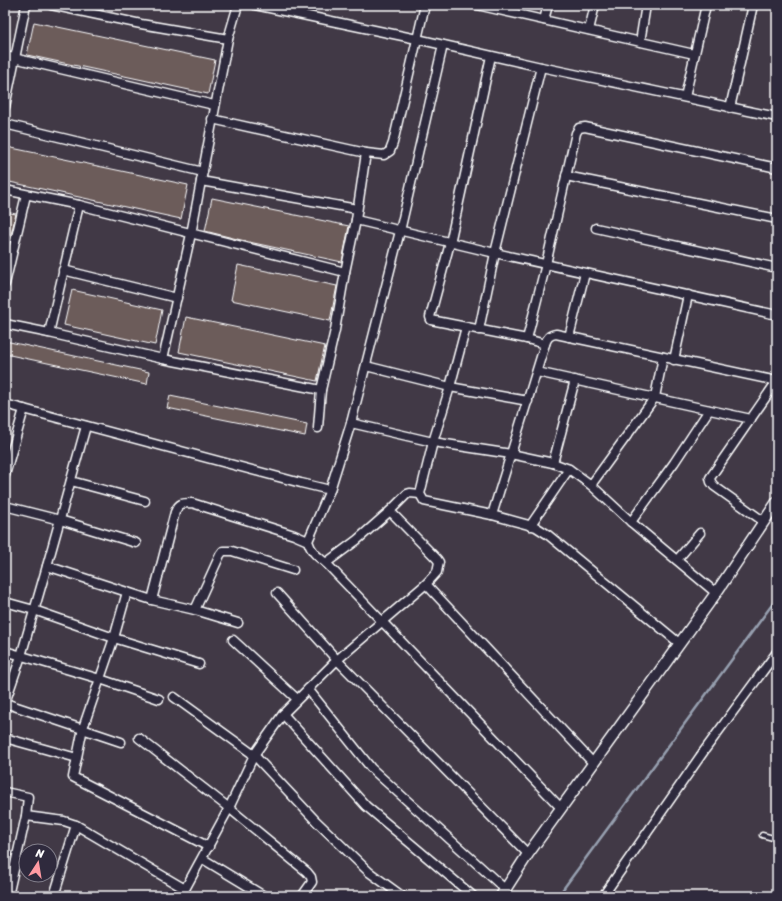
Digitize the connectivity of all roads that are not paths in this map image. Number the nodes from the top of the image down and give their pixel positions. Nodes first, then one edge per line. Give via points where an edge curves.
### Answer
1 (26, 5) edge
2 (53, 5) edge
3 (238, 5) edge
4 (255, 5) edge
5 (425, 5) edge
6 (477, 5) edge
7 (548, 5) edge
8 (595, 5) edge
9 (646, 5) edge
10 (706, 5) edge
11 (753, 5) edge
12 (502, 7) edge
13 (544, 20) junction
14 (589, 30) junction
15 (228, 39) junction
16 (417, 39) junction
17 (640, 42) junction
18 (443, 45) junction
19 (694, 54) junction
20 (5, 56) edge
21 (491, 56) junction
22 (16, 58) junction
23 (541, 67) junction
24 (685, 97) junction
25 (214, 105) junction
26 (5, 107) edge
27 (730, 108) junction
28 (777, 116) edge
29 (212, 119) junction
30 (5, 124) edge
31 (366, 153) junction
32 (777, 168) edge
33 (203, 172) junction
34 (566, 176) junction
35 (201, 181) junction
36 (5, 190) edge
37 (26, 195) junction
38 (78, 206) junction
39 (357, 209) junction
40 (777, 219) edge
41 (356, 220) junction
42 (596, 228) dead end
43 (400, 231) junction
44 (191, 234) junction
45 (450, 243) junction
46 (495, 253) junction
47 (546, 264) junction
48 (777, 268) edge
49 (63, 270) junction
50 (345, 272) junction
51 (585, 273) junction
52 (5, 284) edge
53 (688, 295) junction
54 (177, 298) junction
55 (777, 314) edge
56 (5, 324) edge
57 (466, 327) junction
58 (479, 330) junction
59 (49, 333) junction
60 (569, 337) junction
61 (527, 339) junction
62 (545, 344) junction
63 (663, 357) junction
64 (163, 359) junction
65 (674, 360) junction
66 (366, 366) junction
67 (537, 372) junction
68 (575, 380) junction
69 (777, 381) edge
70 (450, 387) junction
71 (321, 390) junction
72 (655, 397) junction
73 (528, 400) junction
74 (5, 404) edge
75 (24, 409) junction
76 (710, 410) junction
77 (751, 419) junction
78 (351, 423) junction
79 (86, 426) junction
80 (318, 428) dead end
81 (433, 442) junction
82 (511, 454) junction
83 (553, 462) junction
84 (569, 469) junction
85 (5, 475) edge
86 (71, 481) junction
87 (590, 485) junction
88 (330, 490) junction
89 (420, 494) junction
90 (145, 501) dead end
91 (777, 502) edge
92 (5, 506) edge
93 (390, 511) junction
94 (492, 515) junction
95 (60, 520) junction
96 (763, 521) junction
97 (631, 522) junction
98 (530, 526) junction
99 (700, 533) dead end
100 (308, 541) junction
101 (136, 543) dead end
102 (677, 560) junction
103 (326, 563) junction
104 (47, 566) junction
105 (292, 570) dead end
106 (426, 584) junction
107 (127, 592) junction
108 (277, 593) dead end
109 (716, 593) junction
110 (152, 600) junction
111 (5, 602) edge
112 (34, 610) junction
113 (195, 610) junction
114 (382, 622) junction
115 (238, 623) dead end
116 (114, 638) junction
117 (234, 640) dead end
118 (679, 643) junction
119 (5, 652) edge
120 (777, 652) edge
121 (21, 656) junction
122 (337, 660) junction
123 (199, 664) dead end
124 (100, 678) junction
125 (308, 689) junction
126 (174, 697) dead end
127 (159, 699) dead end
128 (297, 699) junction
129 (283, 714) junction
130 (83, 728) junction
131 (5, 738) edge
132 (139, 738) dead end
133 (121, 742) dead end
134 (254, 755) junction
135 (77, 758) junction
136 (593, 763) junction
137 (5, 792) edge
138 (229, 808) junction
139 (561, 808) junction
140 (26, 816) junction
141 (76, 825) junction
142 (762, 835) dead end
143 (777, 839) edge
144 (209, 847) junction
145 (528, 854) junction
146 (203, 858) junction
147 (184, 893) edge
148 (503, 893) edge
149 (8, 896) edge
150 (54, 896) edge
151 (264, 896) edge
152 (302, 896) edge
153 (402, 896) edge
154 (473, 896) edge
155 (603, 896) edge

1 - 22 street
2 - 15 street
3 - 15 street
4 - 16 street
5 - 16 street
6 - 12 street
7 - 13 street
8 - 14 street
9 - 17 street
10 - 19 street
11 - 27 street
12 - 13 street
13 - 14 street
14 - 17 street
15 - 25 street
16 - 18 street
16 - 31 street via 390,151 384,155
17 - 19 street
18 - 21 street
18 - 43 street
19 - 24 street
20 - 22 street
21 - 23 street
21 - 45 street
22 - 25 street
22 - 26 street
23 - 24 street
23 - 46 street
24 - 27 street
25 - 29 street
27 - 28 street
29 - 31 street
29 - 33 street
30 - 33 street
31 - 39 street
32 - 34 street via 585,127 579,128 576,133
33 - 35 street
34 - 40 street
34 - 47 street
35 - 39 street
35 - 44 street
36 - 37 street
37 - 38 street
37 - 52 street
38 - 44 street
38 - 49 street
39 - 41 street
41 - 43 street
41 - 50 street
42 - 48 street
43 - 45 street
43 - 66 street
44 - 50 street
44 - 54 street
45 - 46 street
45 - 57 street via 430,317 432,320
46 - 47 street
46 - 58 street
47 - 51 street
47 - 61 street
49 - 54 street
49 - 59 street
50 - 71 street
51 - 53 street
51 - 60 street
53 - 55 street
53 - 65 street
54 - 64 street
56 - 59 street
57 - 58 street
57 - 70 street
58 - 61 street
59 - 64 street
60 - 62 street via 551,335
60 - 63 street
61 - 62 street
62 - 67 street
63 - 65 street
63 - 72 street
64 - 71 street
65 - 69 street
66 - 70 street
66 - 78 street
67 - 68 street
67 - 73 street
68 - 72 street
68 - 83 street
69 - 77 street
70 - 73 street
70 - 81 street
71 - 80 street
72 - 76 street
72 - 87 street
73 - 82 street
74 - 75 street
75 - 79 street
75 - 85 street
76 - 77 street
76 - 97 street
77 - 96 street via 712,474 711,482
78 - 81 street
78 - 88 street
79 - 86 street
79 - 88 street
81 - 82 street
81 - 89 street
82 - 83 street
82 - 94 street
83 - 84 street
84 - 87 street
84 - 98 street
86 - 90 street
86 - 95 street
87 - 97 street
88 - 100 street
89 - 93 street via 407,494
89 - 94 street via 424,501
91 - 96 street
92 - 95 street
93 - 103 street
93 - 106 street via 439,562 437,572
94 - 98 street
95 - 101 street
95 - 104 street
96 - 109 street
97 - 102 street
98 - 118 street via 547,534
99 - 102 street
100 - 103 street via 312,552
100 - 110 street via 192,503 183,503 178,505 175,512
102 - 109 street
103 - 114 street
104 - 107 street
104 - 112 street
105 - 113 street via 232,551 223,551
106 - 114 street
106 - 136 street
107 - 110 street
107 - 116 street
108 - 122 street
109 - 118 street
110 - 113 street
111 - 112 street
112 - 116 street
112 - 121 street
113 - 115 street
114 - 122 street
114 - 139 street
116 - 123 street
116 - 124 street
117 - 128 street
118 - 136 street
119 - 121 street
120 - 155 street
121 - 124 street
121 - 130 street via 7,696 7,704
122 - 125 street
122 - 145 street
124 - 127 street
124 - 130 street
125 - 128 street
125 - 148 street via 372,768
126 - 134 street
128 - 129 street
129 - 134 street
129 - 154 street via 366,806
130 - 133 street
130 - 135 street
131 - 135 street
132 - 138 street
134 - 138 street
134 - 153 street via 316,821 369,872
135 - 144 street via 74,778
136 - 139 street
137 - 140 street via 28,797
138 - 144 street
138 - 152 street via 311,877 312,882
139 - 145 street
140 - 141 street
140 - 149 street
141 - 147 street
141 - 150 street
142 - 143 lane
144 - 146 street
145 - 148 street
146 - 147 street
146 - 151 street

